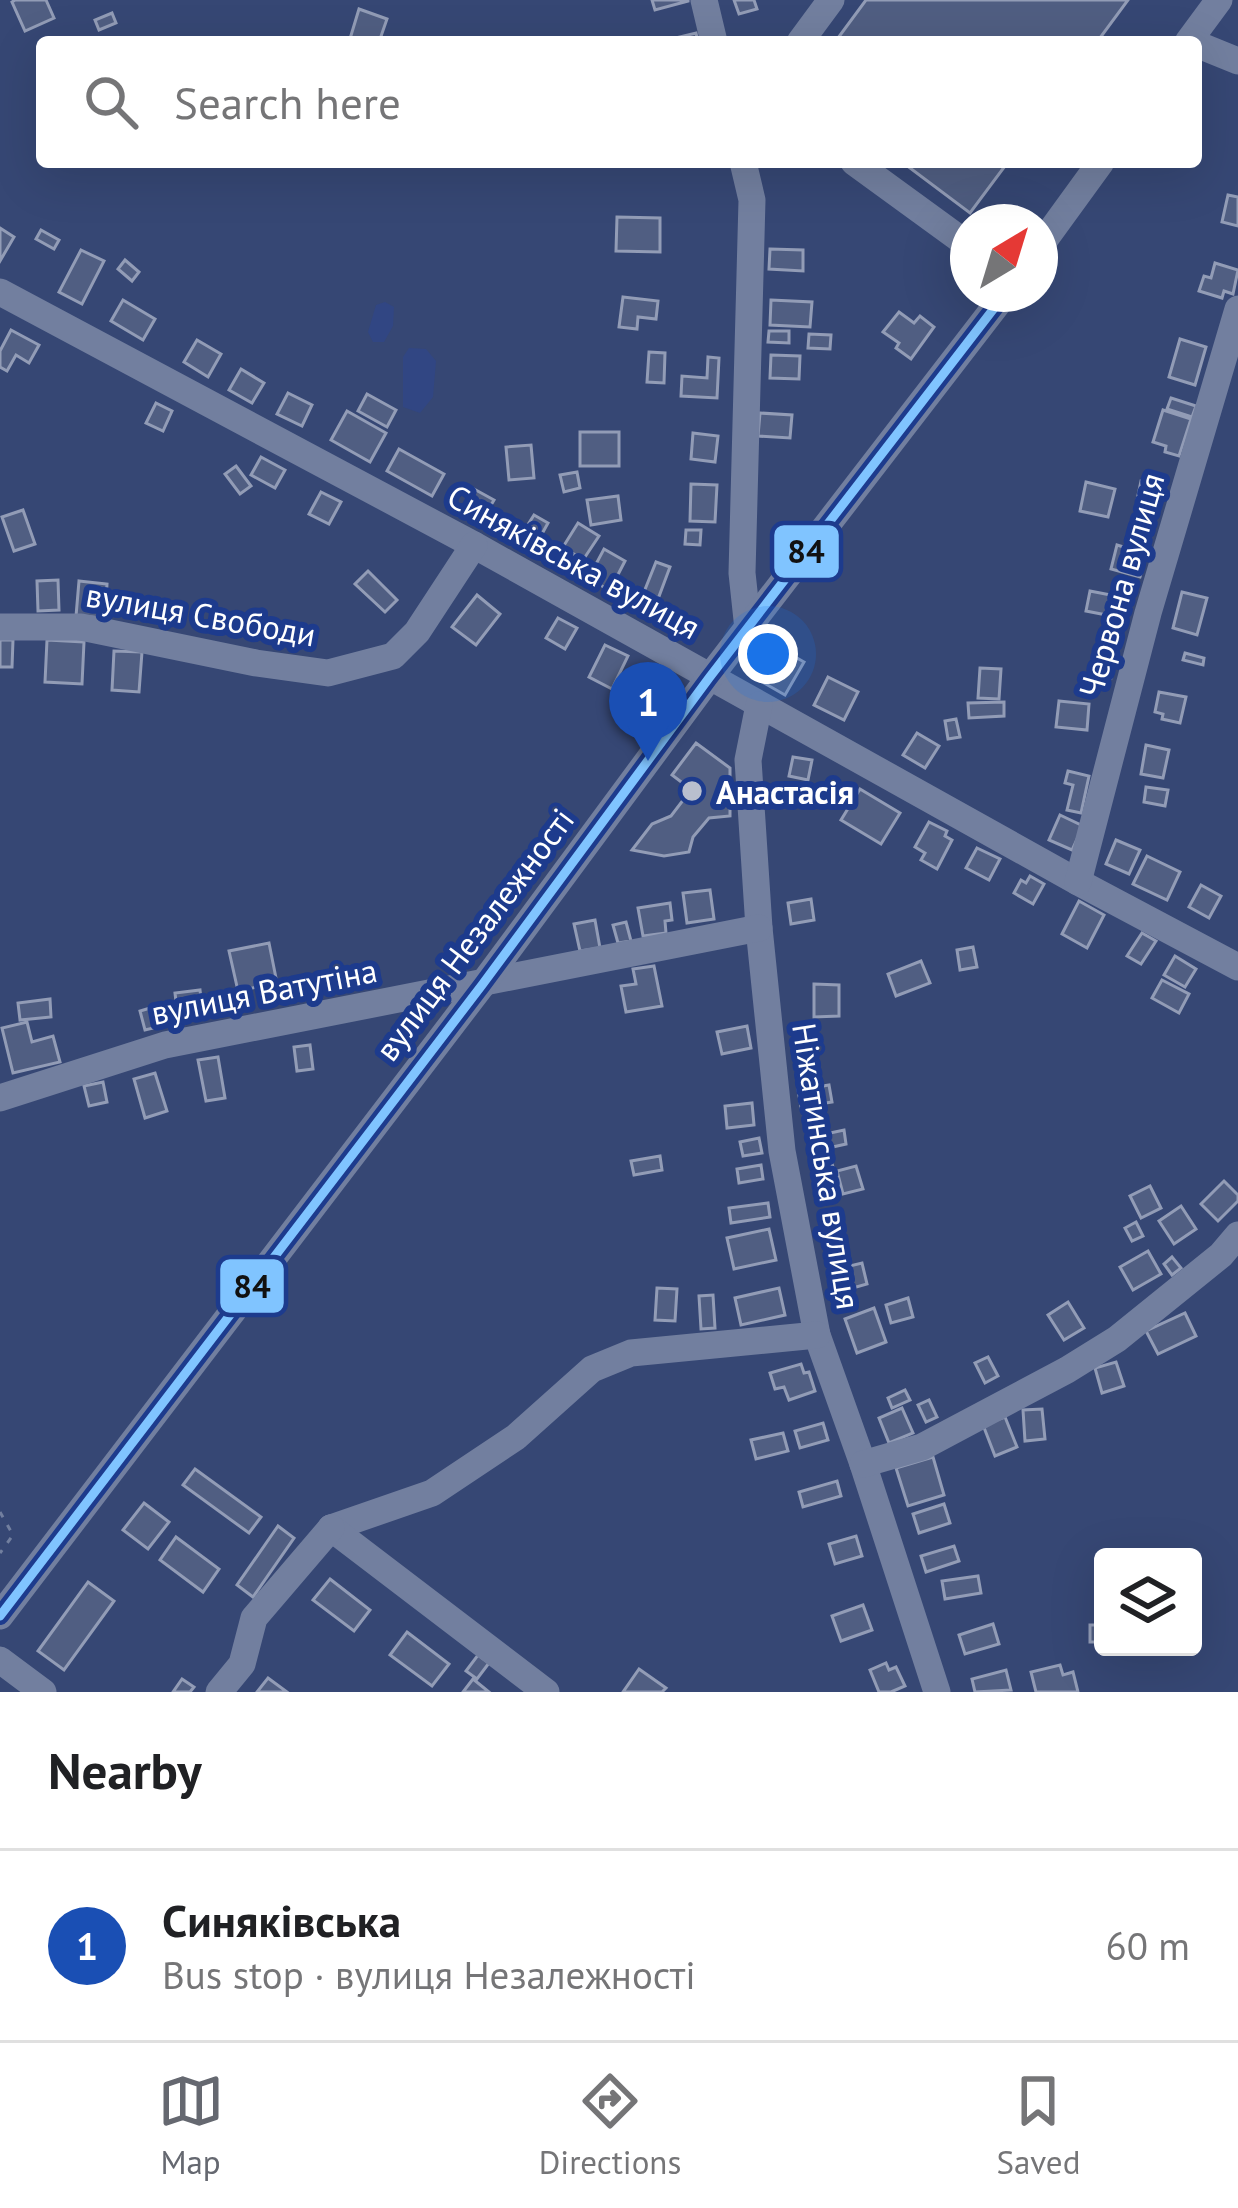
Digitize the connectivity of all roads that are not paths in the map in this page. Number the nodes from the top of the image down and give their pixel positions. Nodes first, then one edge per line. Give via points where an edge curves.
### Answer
1 (704, 0) edge
2 (831, 0) edge
3 (1219, 0) edge
4 (713, 36) edge
5 (804, 36) edge
6 (1195, 36) edge
7 (1202, 46) edge
8 (1238, 61) edge
9 (744, 168) edge
10 (862, 168) edge
11 (1097, 168) edge
12 (1058, 221) edge
13 (950, 232) edge
14 (0, 292) edge
15 (1238, 309) edge
16 (991, 312) edge
17 (474, 545) junction
18 (0, 627) edge
19 (748, 629) junction
20 (709, 678) junction
21 (759, 705) junction
22 (1078, 882) junction
23 (759, 928) junction
24 (1238, 967) edge
25 (482, 985) junction
26 (0, 1098) edge
27 (1238, 1235) edge
28 (817, 1335) junction
29 (863, 1464) junction
30 (331, 1528) junction
31 (0, 1616) edge
32 (0, 1660) edge
33 (43, 1692) edge
34 (219, 1692) edge
35 (546, 1692) edge
36 (937, 1692) edge

1 - 4 street
2 - 5 street
3 - 6 street
7 - 8 street
9 - 19 street via 752,200 742,573
10 - 13 street
11 - 12 street
14 - 17 street, Синяківська вулиця
15 - 22 street, Червона вулиця
16 - 19 street, вулиця Незалежності
17 - 18 street, вулиця Свободи via 393,656 328,673 81,627
17 - 20 street, Синяківська вулиця
19 - 20 street, вулиця Незалежності
20 - 21 street, Синяківська вулиця
20 - 25 street, вулиця Незалежності
21 - 22 street, Синяківська вулиця
21 - 23 street, Ніжатинська вулиця via 748,760
22 - 24 street, Синяківська вулиця
23 - 25 street, вулиця Ватутіна
23 - 28 street, Ніжатинська вулиця via 782,1151
25 - 26 street, вулиця Ватутіна via 165,1046
25 - 31 street, вулиця Незалежності
27 - 29 street via 1117,1339 922,1447
28 - 29 street, Ніжатинська вулиця
28 - 30 street via 631,1353 592,1369 516,1437 432,1493
29 - 36 street, Ніжатинська вулиця
30 - 34 street via 254,1618 242,1664
30 - 35 street
32 - 33 street

